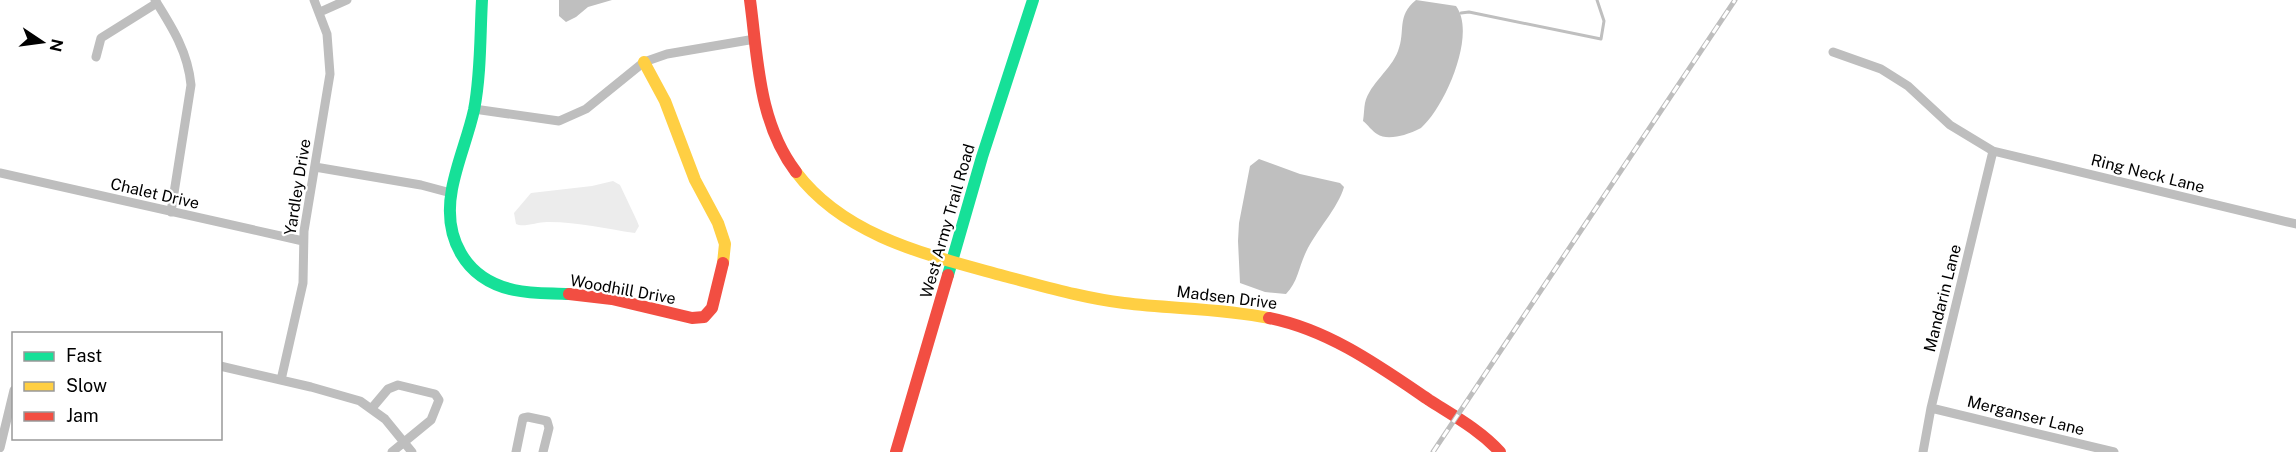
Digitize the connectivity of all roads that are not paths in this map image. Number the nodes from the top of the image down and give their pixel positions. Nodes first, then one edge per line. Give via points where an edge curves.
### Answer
1 (314, 0) edge
2 (347, 0) edge
3 (482, 0) edge
4 (750, 0) edge
5 (1033, 0) edge
6 (156, 1) edge
7 (320, 12) junction
8 (755, 39) junction
9 (1833, 52) dead end
10 (96, 57) dead end
11 (644, 62) junction
12 (474, 109) junction
13 (1993, 151) junction
14 (315, 166) junction
15 (0, 173) edge
16 (451, 193) junction
17 (171, 212) junction
18 (2296, 224) edge
19 (303, 242) junction
20 (952, 261) junction
21 (222, 366) edge
22 (281, 380) junction
23 (12, 398) edge
24 (372, 408) junction
25 (1931, 408) junction
26 (404, 441) junction
27 (0, 448) edge
28 (392, 452) edge
29 (412, 452) edge
30 (516, 452) edge
31 (543, 452) edge
32 (896, 452) edge
33 (1500, 452) edge
34 (1923, 452) edge
35 (2114, 452) edge

1 - 7 street, Yardley Drive
2 - 7 street
3 - 12 street, Woodhill Drive
4 - 8 street, Madsen Drive
5 - 20 street, West Army Trail Road
6 - 10 street via 101,38
6 - 17 street via 182,46 191,85
7 - 14 street, Yardley Drive via 327,34 330,74
8 - 11 street via 667,54
8 - 20 street, Madsen Drive via 759,83 773,127 792,168 815,195 860,228
9 - 13 street, Ring Neck Lane via 1881,69 1908,86 1950,125
11 - 12 street via 586,109 559,121
11 - 16 street, Woodhill Drive via 665,101 724,244 712,308 704,317 692,318 585,295 501,287 475,271 454,244 448,206
12 - 16 street, Woodhill Drive
13 - 18 street, Ring Neck Lane
13 - 25 street, Mandarin Lane
14 - 16 street
14 - 19 street, Yardley Drive
15 - 17 street, Chalet Drive
17 - 19 street, Chalet Drive
19 - 22 street, Yardley Drive via 303,283
20 - 32 street, West Army Trail Road
20 - 33 street, Madsen Drive via 1111,302 1250,314 1308,328 1383,368 1480,433
21 - 22 street
22 - 24 street via 344,395
23 - 27 street
24 - 26 street
24 - 26 street via 388,389 398,385 435,394 439,400 431,420
25 - 34 street, Mandarin Lane
25 - 35 street, Merganser Lane
26 - 28 street
26 - 29 street
30 - 31 street via 523,418 528,417 547,421

